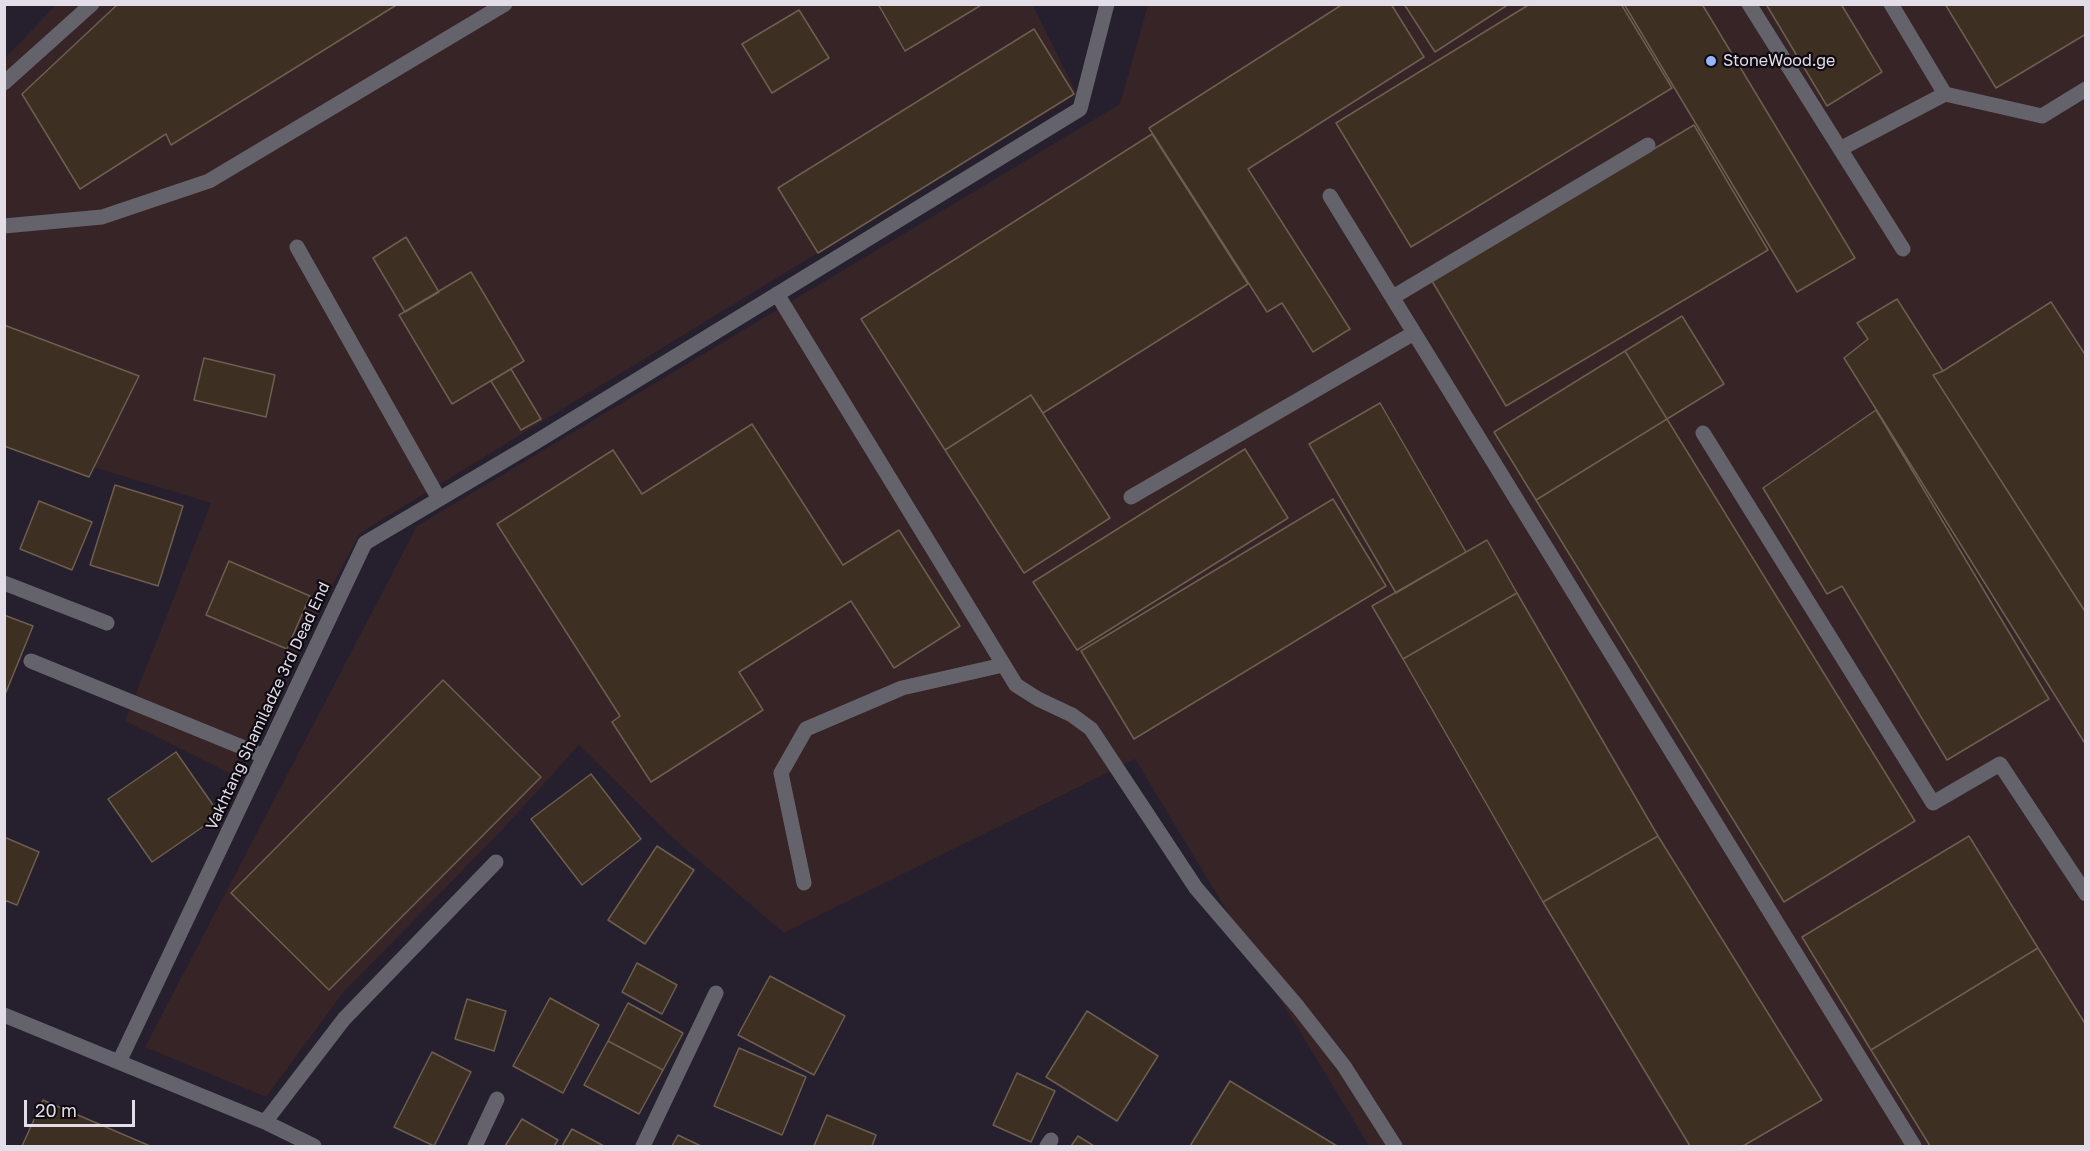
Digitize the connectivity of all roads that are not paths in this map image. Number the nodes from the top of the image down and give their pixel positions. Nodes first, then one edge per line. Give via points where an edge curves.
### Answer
1 (92, 4) edge
2 (505, 4) edge
3 (1107, 4) edge
4 (1749, 4) edge
5 (1891, 4) edge
6 (4, 83) edge
7 (2085, 88) edge
8 (1945, 94) junction
9 (1648, 145) dead end
10 (1840, 149) junction
11 (1330, 196) dead end
12 (4, 226) edge
13 (297, 247) dead end
14 (1903, 249) dead end
15 (777, 294) junction
16 (1393, 297) junction
17 (1414, 333) junction
18 (1702, 433) dead end
19 (1131, 497) dead end
20 (439, 499) junction
21 (4, 583) edge
22 (107, 623) dead end
23 (31, 661) dead end
24 (1002, 665) junction
25 (264, 756) junction
26 (496, 862) dead end
27 (804, 883) dead end
28 (2085, 894) edge
29 (716, 993) dead end
30 (4, 1015) edge
31 (119, 1062) junction
32 (497, 1099) dead end
33 (265, 1122) junction
34 (310, 1146) edge
35 (475, 1146) edge
36 (643, 1146) edge
37 (1395, 1146) edge
38 (1914, 1146) edge

1 - 6 street
2 - 12 street via 209,182 102,217
3 - 15 street, Vakhtang Shamiladze 3rd Dead End via 1080,109
4 - 10 street
5 - 8 street
7 - 8 street via 2042,116
8 - 10 street
9 - 16 street
10 - 14 street
11 - 16 street
13 - 20 street
15 - 20 street, Vakhtang Shamiladze 3rd Dead End
15 - 24 street
16 - 17 street
17 - 19 street
17 - 38 street
18 - 28 street via 1933,803 2000,764
20 - 25 street, Vakhtang Shamiladze 3rd Dead End via 365,543
21 - 22 street
23 - 25 street
24 - 27 street via 902,688 806,729 781,773
24 - 37 street via 1016,685 1091,729 1196,888 1338,1057
25 - 31 street, Vakhtang Shamiladze 3rd Dead End
26 - 33 street via 344,1019
29 - 36 street
30 - 31 street
31 - 33 street
32 - 35 street
33 - 34 street

